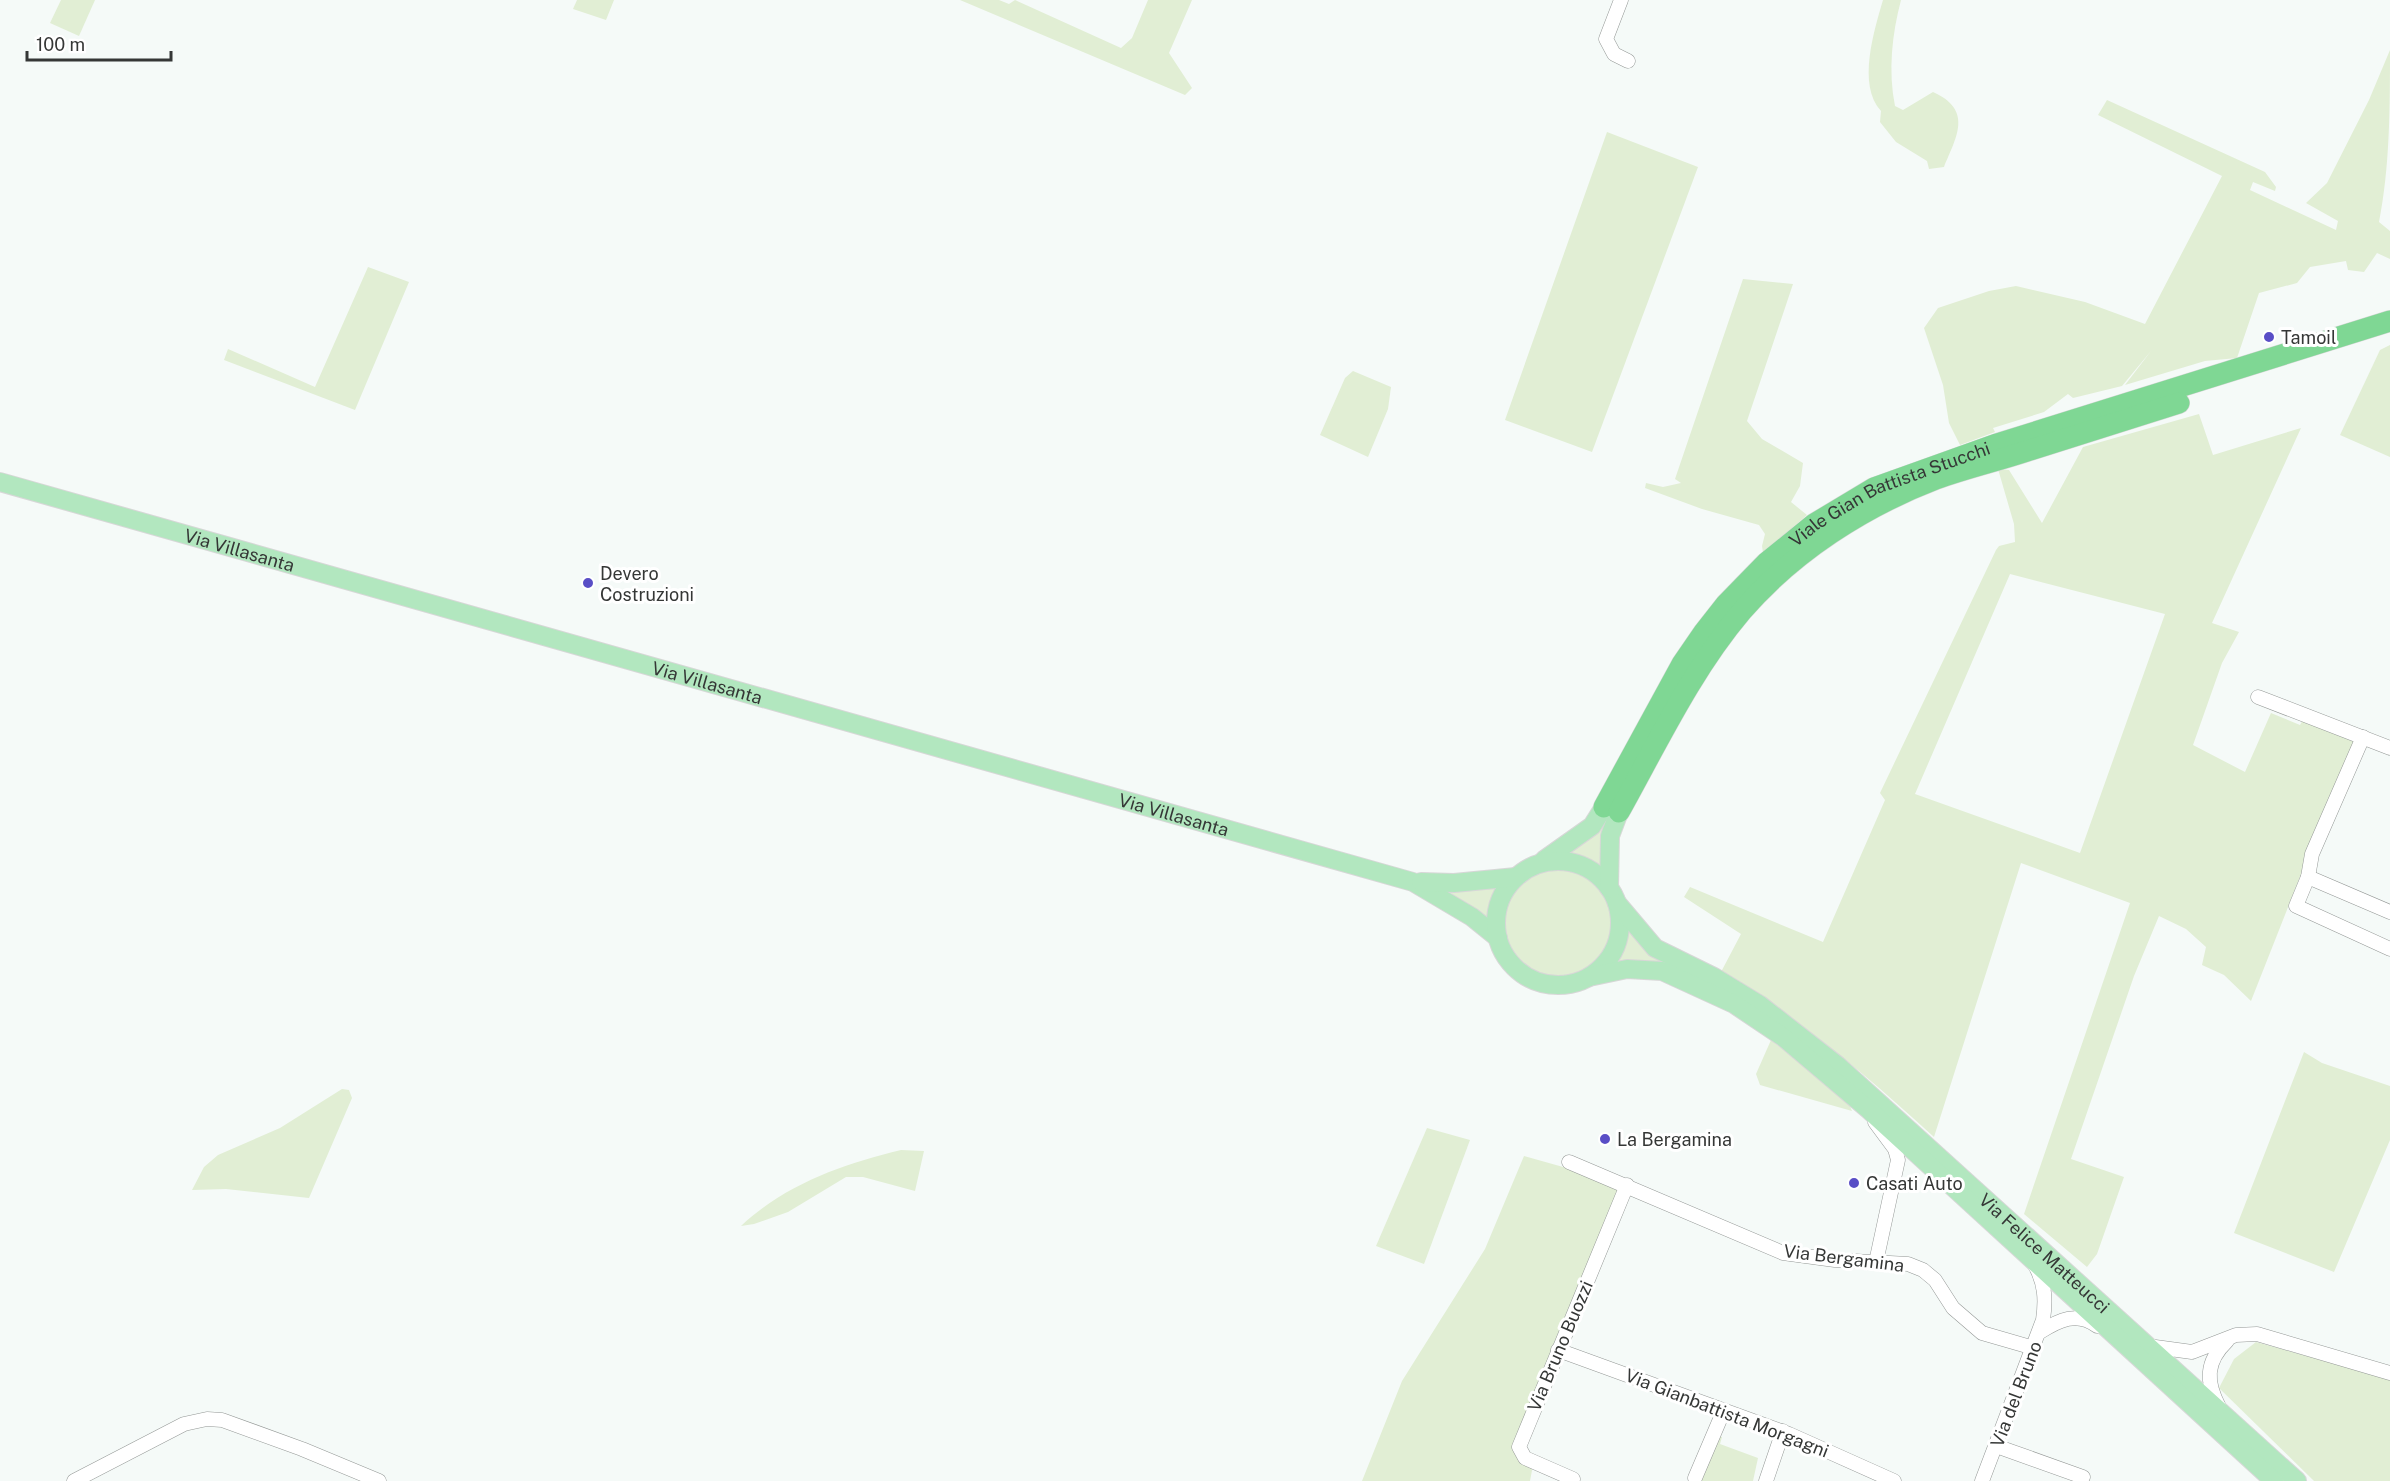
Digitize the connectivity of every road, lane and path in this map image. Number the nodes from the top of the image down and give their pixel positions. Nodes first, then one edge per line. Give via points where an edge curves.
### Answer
1 (1621, 0) edge
2 (1628, 61) dead end
3 (2390, 321) edge
4 (2390, 336) edge
5 (0, 482) edge
6 (2258, 697) dead end
7 (2363, 737) junction
8 (2390, 748) edge
9 (1612, 810) junction
10 (1535, 865) junction
11 (1516, 877) junction
12 (2308, 877) junction
13 (1413, 882) junction
14 (1613, 895) junction
15 (2390, 912) edge
16 (1498, 938) junction
17 (2390, 949) edge
18 (1589, 976) junction
19 (1869, 1110) junction
20 (1569, 1162) dead end
21 (1627, 1185) junction
22 (2033, 1261) junction
23 (1876, 1262) junction
24 (2040, 1332) junction
25 (2236, 1335) junction
26 (2128, 1346) junction
27 (2148, 1346) junction
28 (2034, 1348) junction
29 (1558, 1350) junction
30 (2390, 1373) edge
31 (2220, 1409) junction
32 (1724, 1410) junction
33 (1783, 1431) junction
34 (1996, 1446) junction
35 (2083, 1477) dead end
36 (1695, 1478) dead end
37 (1573, 1479) dead end
38 (74, 1481) edge
39 (379, 1481) edge
40 (1766, 1481) edge
41 (1894, 1481) edge
42 (1982, 1481) edge
43 (2274, 1481) edge
44 (2297, 1481) edge

1 - 2 street via 1606,39 1614,54
3 - 9 highway, Viale Gian Battista Stucchi via 1998,444 1874,488 1814,524 1766,563 1704,632 1682,664
4 - 9 highway, Viale Gian Battista Stucchi via 1936,479 1823,538 1743,610 1697,671
5 - 13 main road, Via Villasanta
6 - 7 street
7 - 8 street
7 - 12 street via 2312,854
9 - 10 main road, Viale Gian Battista Stucchi
9 - 14 main road, Viale Gian Battista Stucchi
10 - 11 main road
10 - 14 main road via 1576,863 1597,874
11 - 13 main road
11 - 16 main road via 1500,901 1496,916
12 - 15 street
12 - 17 street via 2296,906
13 - 16 main road via 1472,917
14 - 18 main road via 1620,922 1617,942 1604,964
14 - 27 main road, Via Felice Matteucci via 1655,948 1751,999 1837,1065
16 - 18 main road via 1511,963 1533,979 1557,985
18 - 19 main road, Via Felice Matteucci via 1627,969 1662,971 1710,991 1783,1037
19 - 22 main road, Via Felice Matteucci
19 - 23 street via 1898,1160
20 - 21 street, Via Bergamina
21 - 23 street, Via Bergamina via 1783,1253
21 - 29 street, Via Bruno Buozzi
22 - 24 street via 2045,1297
22 - 26 main road, Via Felice Matteucci
23 - 28 street, Via Bergamina via 1908,1264 1923,1270 1935,1280 1953,1308 1982,1333
24 - 26 street, Via del Bruno via 2064,1319 2088,1319
24 - 28 street, Via del Bruno
25 - 27 street via 2192,1352
25 - 30 street via 2257,1334
25 - 31 street via 2215,1355 2209,1368 2209,1382
26 - 43 main road, Via Felice Matteucci
27 - 31 main road, Via Felice Matteucci
28 - 34 street, Via del Bruno
29 - 32 street, Via Gianbattista Morgagni
29 - 37 street, Via Bruno Buozzi via 1519,1447 1525,1458
31 - 44 main road, Via Felice Matteucci
32 - 33 street, Via Gianbattista Morgagni
32 - 36 street
33 - 40 street
33 - 41 street, Via Gianbattista Morgagni
34 - 35 street
34 - 42 street, Via del Bruno
38 - 39 street via 184,1424 207,1419 262,1434

